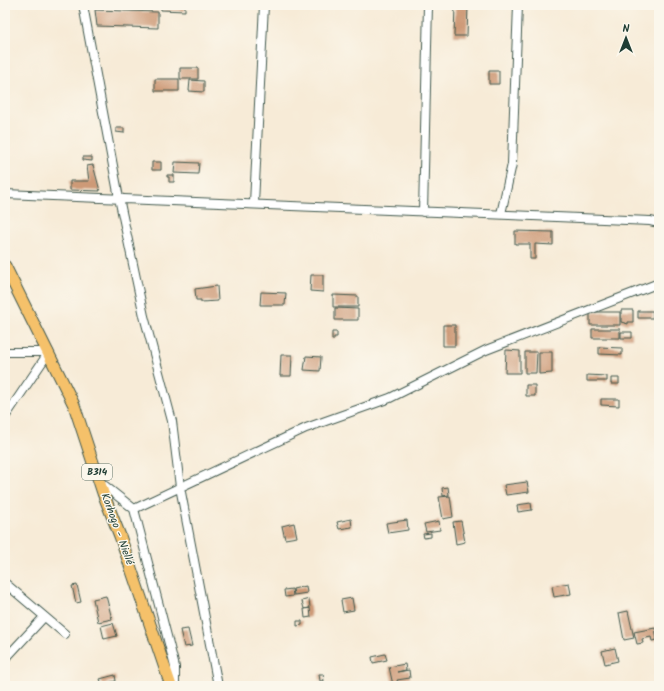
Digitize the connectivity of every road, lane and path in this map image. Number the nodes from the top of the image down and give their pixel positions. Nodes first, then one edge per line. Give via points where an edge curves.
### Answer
1 (83, 5) edge
2 (264, 5) edge
3 (428, 5) edge
4 (518, 5) edge
5 (5, 194) edge
6 (119, 198) junction
7 (254, 203) junction
8 (423, 212) junction
9 (501, 214) junction
10 (659, 222) edge
11 (5, 266) edge
12 (659, 283) edge
13 (5, 352) edge
14 (49, 352) junction
15 (5, 417) edge
16 (100, 482) junction
17 (180, 487) junction
18 (134, 509) junction
19 (5, 583) edge
20 (44, 618) junction
21 (65, 634) dead end
22 (5, 659) edge
23 (171, 686) edge
24 (175, 686) edge
25 (218, 686) edge

1 - 6 street
2 - 7 street
3 - 8 street
4 - 9 street via 512,164
5 - 6 street
6 - 7 street
6 - 17 street via 144,316 172,421
7 - 8 street
8 - 9 street
9 - 10 street
11 - 14 main road, Korhogo - Niellé / B314
12 - 17 street via 486,350 390,398 306,428
13 - 14 street
14 - 15 street
14 - 16 main road, Korhogo - Niellé / B314 via 74,405
16 - 18 street
16 - 23 main road, Korhogo - Niellé / B314
17 - 18 street
17 - 25 street
18 - 24 street via 175,667
19 - 20 street
20 - 21 street
20 - 22 street

